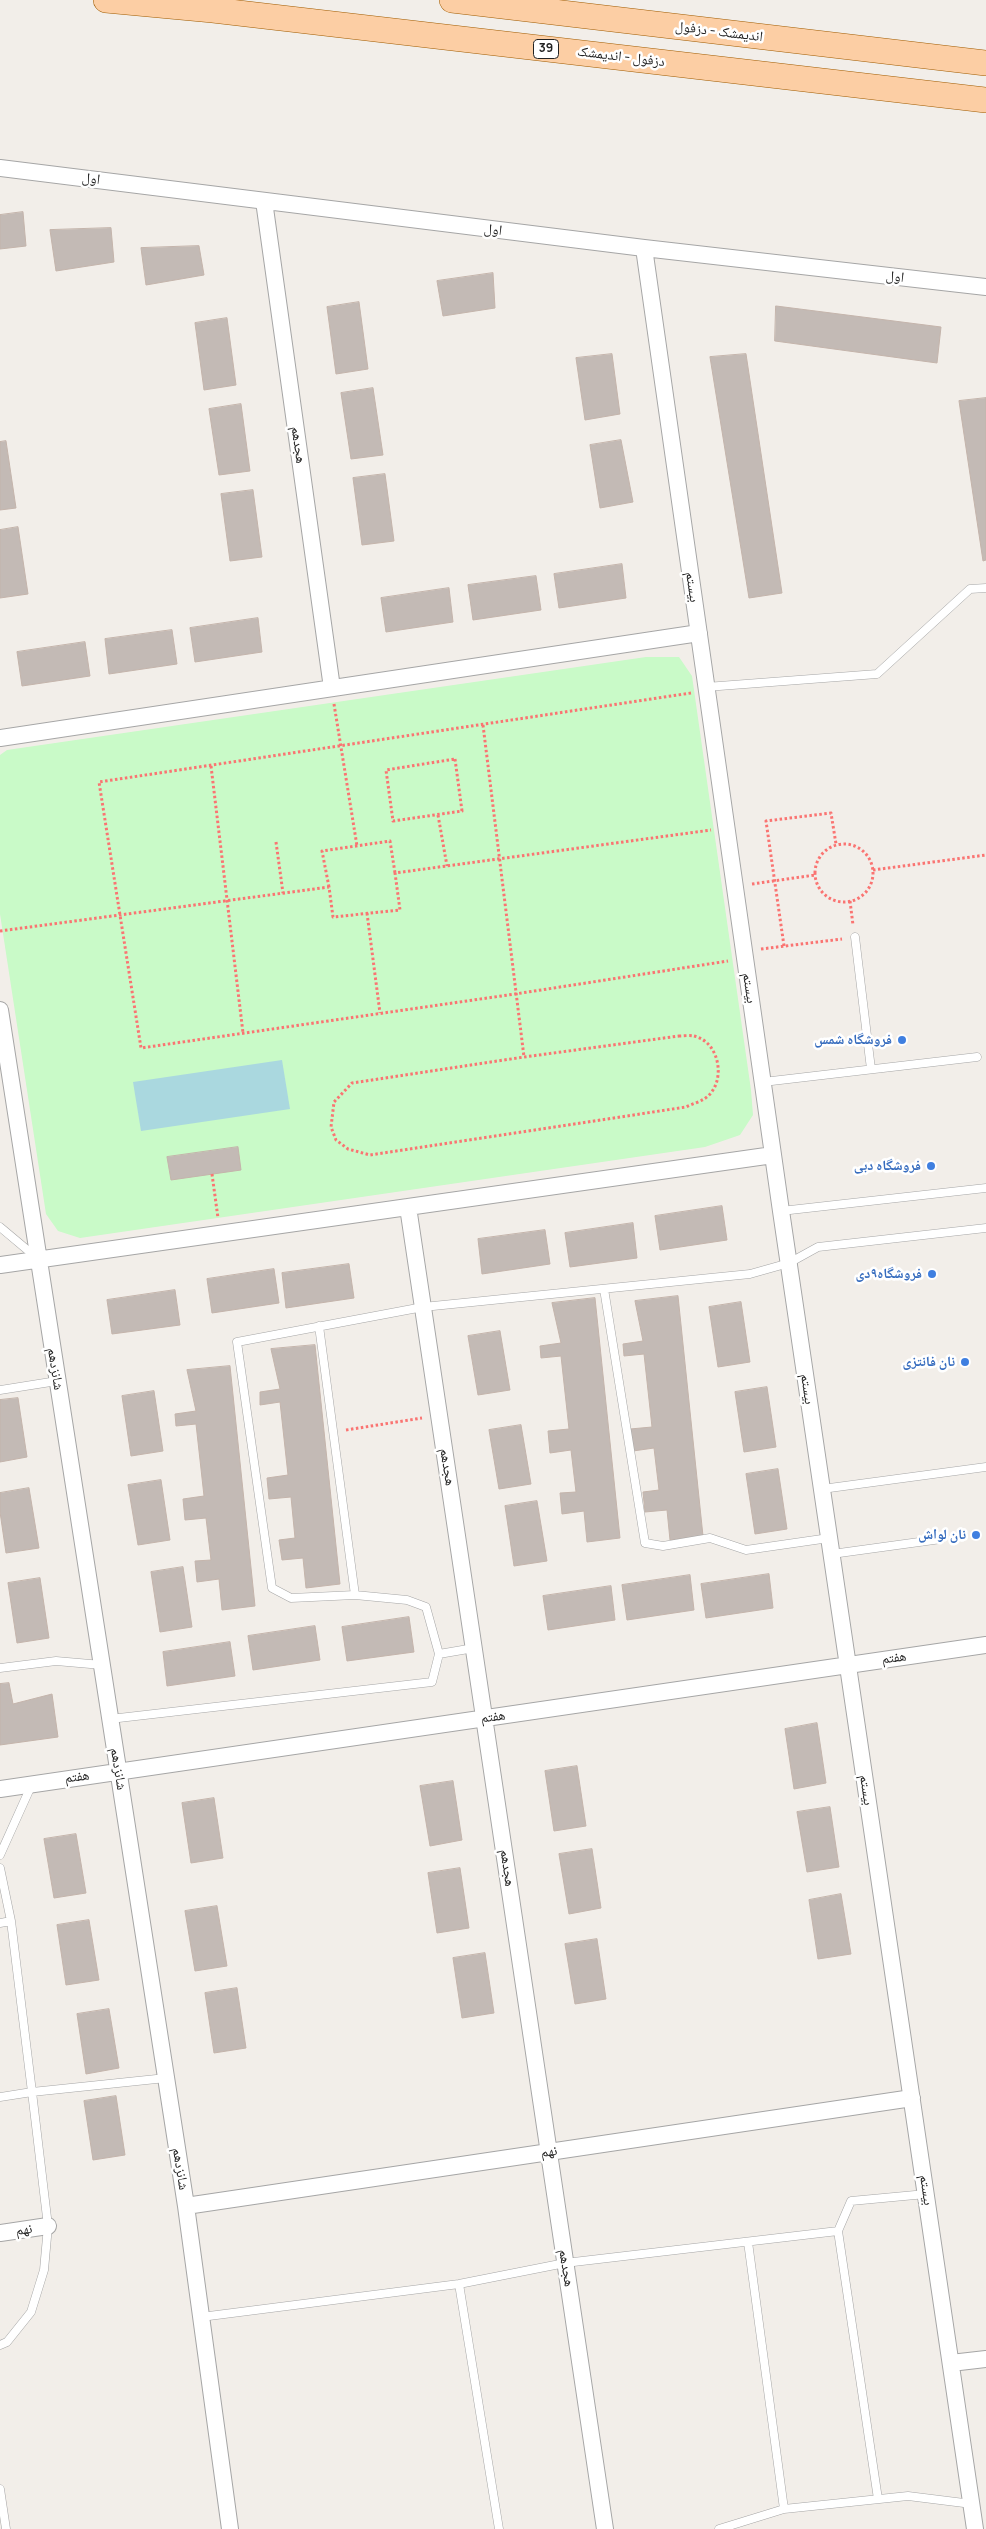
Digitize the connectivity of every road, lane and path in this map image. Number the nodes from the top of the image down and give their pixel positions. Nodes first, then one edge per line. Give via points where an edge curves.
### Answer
1 (106, 0) edge
2 (452, 0) edge
3 (986, 63) edge
4 (986, 100) edge
5 (0, 168) edge
6 (264, 201) junction
7 (644, 248) junction
8 (986, 288) edge
9 (986, 588) edge
10 (699, 633) junction
11 (706, 687) junction
12 (332, 688) junction
13 (483, 725) junction
14 (0, 738) edge
15 (341, 746) junction
16 (211, 766) junction
17 (438, 815) junction
18 (726, 828) junction
19 (276, 842) dead end
20 (836, 844) junction
21 (357, 846) junction
22 (986, 855) edge
23 (498, 859) junction
24 (447, 866) junction
25 (873, 870) junction
26 (395, 873) junction
27 (816, 875) junction
28 (775, 881) junction
29 (735, 886) junction
30 (329, 887) junction
31 (283, 893) junction
32 (227, 900) junction
33 (850, 900) junction
34 (367, 913) junction
35 (120, 915) junction
36 (0, 931) edge
37 (855, 937) junction
38 (784, 946) junction
39 (744, 951) junction
40 (515, 994) junction
41 (0, 1010) edge
42 (380, 1014) junction
43 (243, 1033) junction
44 (524, 1057) junction
45 (977, 1057) dead end
46 (871, 1069) junction
47 (762, 1082) junction
48 (774, 1155) junction
49 (212, 1174) dead end
50 (986, 1188) edge
51 (408, 1206) junction
52 (781, 1211) junction
53 (0, 1227) edge
54 (986, 1228) edge
55 (220, 1233) junction
56 (38, 1259) junction
57 (789, 1263) junction
58 (0, 1265) edge
59 (604, 1289) junction
60 (423, 1307) junction
61 (319, 1326) junction
62 (57, 1381) junction
63 (0, 1390) edge
64 (440, 1416) junction
65 (333, 1432) junction
66 (986, 1468) edge
67 (822, 1489) junction
68 (941, 1539) dead end
69 (830, 1546) junction
70 (355, 1595) junction
71 (986, 1645) edge
72 (474, 1648) junction
73 (439, 1654) junction
74 (102, 1665) junction
75 (848, 1665) junction
76 (0, 1668) edge
77 (485, 1718) junction
78 (110, 1719) junction
79 (119, 1772) junction
80 (32, 1784) junction
81 (0, 1789) edge
82 (0, 1855) edge
83 (0, 1868) edge
84 (11, 1921) junction
85 (0, 1923) edge
86 (166, 2078) junction
87 (32, 2092) junction
88 (0, 2097) edge
89 (912, 2098) junction
90 (549, 2152) junction
91 (926, 2194) junction
92 (186, 2206) junction
93 (48, 2226) junction
94 (838, 2231) junction
95 (0, 2233) edge
96 (748, 2242) junction
97 (565, 2263) junction
98 (459, 2284) junction
99 (201, 2317) junction
100 (0, 2345) edge
101 (986, 2359) edge
102 (951, 2363) junction
103 (0, 2489) edge
104 (878, 2499) junction
105 (972, 2504) junction
106 (784, 2508) junction
107 (6, 2529) edge
108 (230, 2529) edge
109 (499, 2529) edge
110 (605, 2529) edge
111 (719, 2529) edge
112 (975, 2529) edge

1 - 4 main road, دزفول - اندیمشک / 39
2 - 3 main road, اندیمشک - دزفول
5 - 6 street, اول
6 - 7 street, اول
6 - 12 street, هجدهم
7 - 8 street, اول
7 - 10 street, بیستم
9 - 11 lane via 970,590 877,674
10 - 11 street, بیستم
10 - 12 street
11 - 13 path via 685,695
11 - 18 street, بیستم
12 - 14 street
12 - 15 path
13 - 15 path
13 - 23 path
15 - 16 path
15 - 21 path
16 - 32 path
16 - 35 path via 99,782
17 - 17 path via 462,811 454,760 386,770 394,822
17 - 24 path
18 - 23 path
18 - 29 street, بیستم
19 - 31 path
20 - 25 path via 853,845 867,854
20 - 27 path via 822,852 815,868
20 - 28 path via 831,814 766,822
21 - 26 path via 390,842
21 - 30 path via 322,851
22 - 25 path
23 - 24 path
23 - 40 path
24 - 26 path
25 - 33 path via 870,886 859,898
26 - 34 path via 400,910
27 - 28 path
27 - 33 path via 816,884 826,897 842,902
28 - 29 path
28 - 38 path
29 - 39 street, بیستم
30 - 31 path
30 - 34 path via 333,918
31 - 32 path
32 - 35 path
32 - 43 path
33 - 37 path
34 - 42 path
35 - 36 path
35 - 43 path via 141,1048
37 - 38 path
37 - 46 lane
38 - 39 path
39 - 40 path via 725,962
39 - 47 street, بیستم
40 - 42 path
40 - 44 path
41 - 56 street, شانزدهم
42 - 43 path
44 - 44 path via 352,1083 334,1102 331,1127 336,1140 348,1149 370,1155 686,1107 706,1098 718,1082 718,1062 708,1044 695,1036
45 - 46 lane
46 - 47 lane
47 - 48 street, بیستم
48 - 51 street
48 - 52 street, بیستم
49 - 55 path
50 - 52 lane
51 - 55 street
51 - 60 street, هجدهم
52 - 57 street, بیستم
53 - 56 lane
54 - 57 lane via 818,1246
55 - 56 street
56 - 58 street
56 - 62 street, شانزدهم
57 - 59 lane via 750,1274
57 - 67 street, بیستم
59 - 60 lane
59 - 69 lane via 645,1543 663,1546 710,1538 746,1550
60 - 61 lane
60 - 64 street, هجدهم
61 - 65 lane
61 - 70 lane via 237,1342 272,1588 291,1598
62 - 63 lane
62 - 74 street, شانزدهم
64 - 65 path
64 - 72 street, هجدهم
65 - 70 lane
66 - 67 lane
67 - 69 street, بیستم
68 - 69 lane
69 - 75 street, بیستم
70 - 73 lane via 407,1600 426,1607
71 - 75 street, هفتم
72 - 73 lane
72 - 77 street, هجدهم
73 - 78 lane via 432,1682
74 - 76 lane via 56,1661
74 - 78 street, شانزدهم
75 - 77 street, هفتم
75 - 89 street, بیستم
77 - 79 street, هفتم
77 - 90 street, هجدهم
78 - 79 street, شانزدهم
79 - 80 street, هفتم
79 - 86 street, شانزدهم
80 - 81 street, هفتم
80 - 82 lane
83 - 84 lane
84 - 85 lane
84 - 87 lane
86 - 87 lane
86 - 92 street, شانزدهم
87 - 88 lane
87 - 93 lane
89 - 90 street, نهم
89 - 91 street, بیستم
90 - 92 street, نهم
90 - 97 street, هجدهم
91 - 94 lane via 852,2201
91 - 102 street, بیستم
92 - 99 street, شانزدهم
93 - 95 street, نهم
93 - 100 lane via 44,2270 31,2312 7,2342
94 - 96 lane
94 - 104 lane
96 - 97 lane
96 - 106 lane
97 - 98 lane
97 - 110 street, هجدهم
98 - 99 lane
98 - 109 lane
99 - 108 street, شانزدهم
101 - 102 street
102 - 105 street, بیستم
103 - 107 lane
104 - 105 lane via 908,2496
104 - 106 lane
105 - 112 street, بیستم
106 - 111 lane

